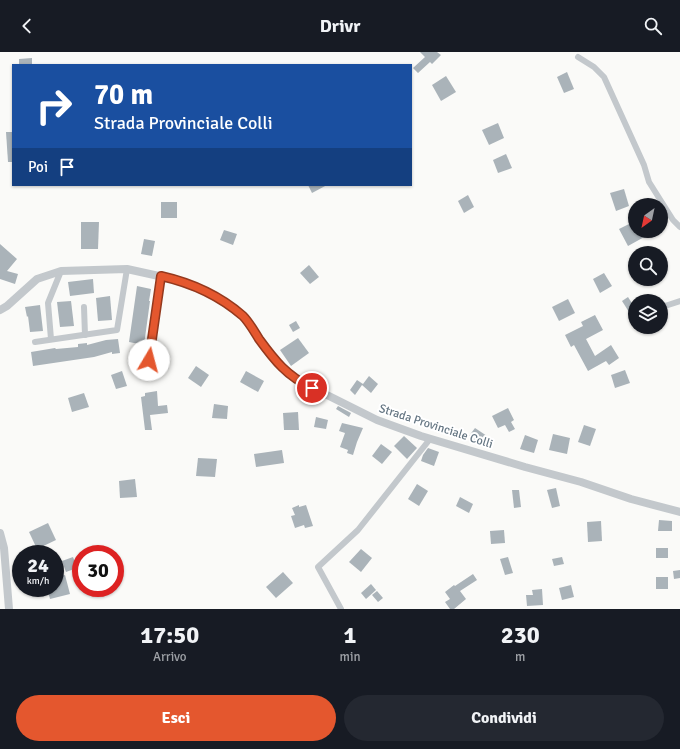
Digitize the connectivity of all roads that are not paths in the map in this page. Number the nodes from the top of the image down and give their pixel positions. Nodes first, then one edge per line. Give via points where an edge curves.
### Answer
1 (578, 57) dead end
2 (680, 226) edge
3 (127, 269) junction
4 (61, 271) junction
5 (161, 276) junction
6 (680, 301) edge
7 (668, 305) edge
8 (84, 307) dead end
9 (0, 310) edge
10 (85, 335) junction
11 (51, 339) junction
12 (35, 342) dead end
13 (149, 360) dead end
14 (430, 439) junction
15 (680, 512) edge
16 (0, 533) edge
17 (10, 609) edge
18 (341, 609) edge

1 - 2 street via 604,77 650,182 662,204
3 - 4 street, Strada Provinciale Colli
3 - 5 street, Strada Provinciale Colli
3 - 10 street via 117,330
4 - 9 street, Strada Provinciale Colli via 37,279
4 - 11 street via 48,303
5 - 13 street
5 - 14 street, Strada Provinciale Colli via 214,295 244,317 268,352 288,374 299,381 377,420
6 - 7 street
8 - 10 street
10 - 11 street
11 - 12 street
14 - 15 street, Strada Provinciale Colli
14 - 18 street via 358,530 318,567
16 - 17 street via 4,548

